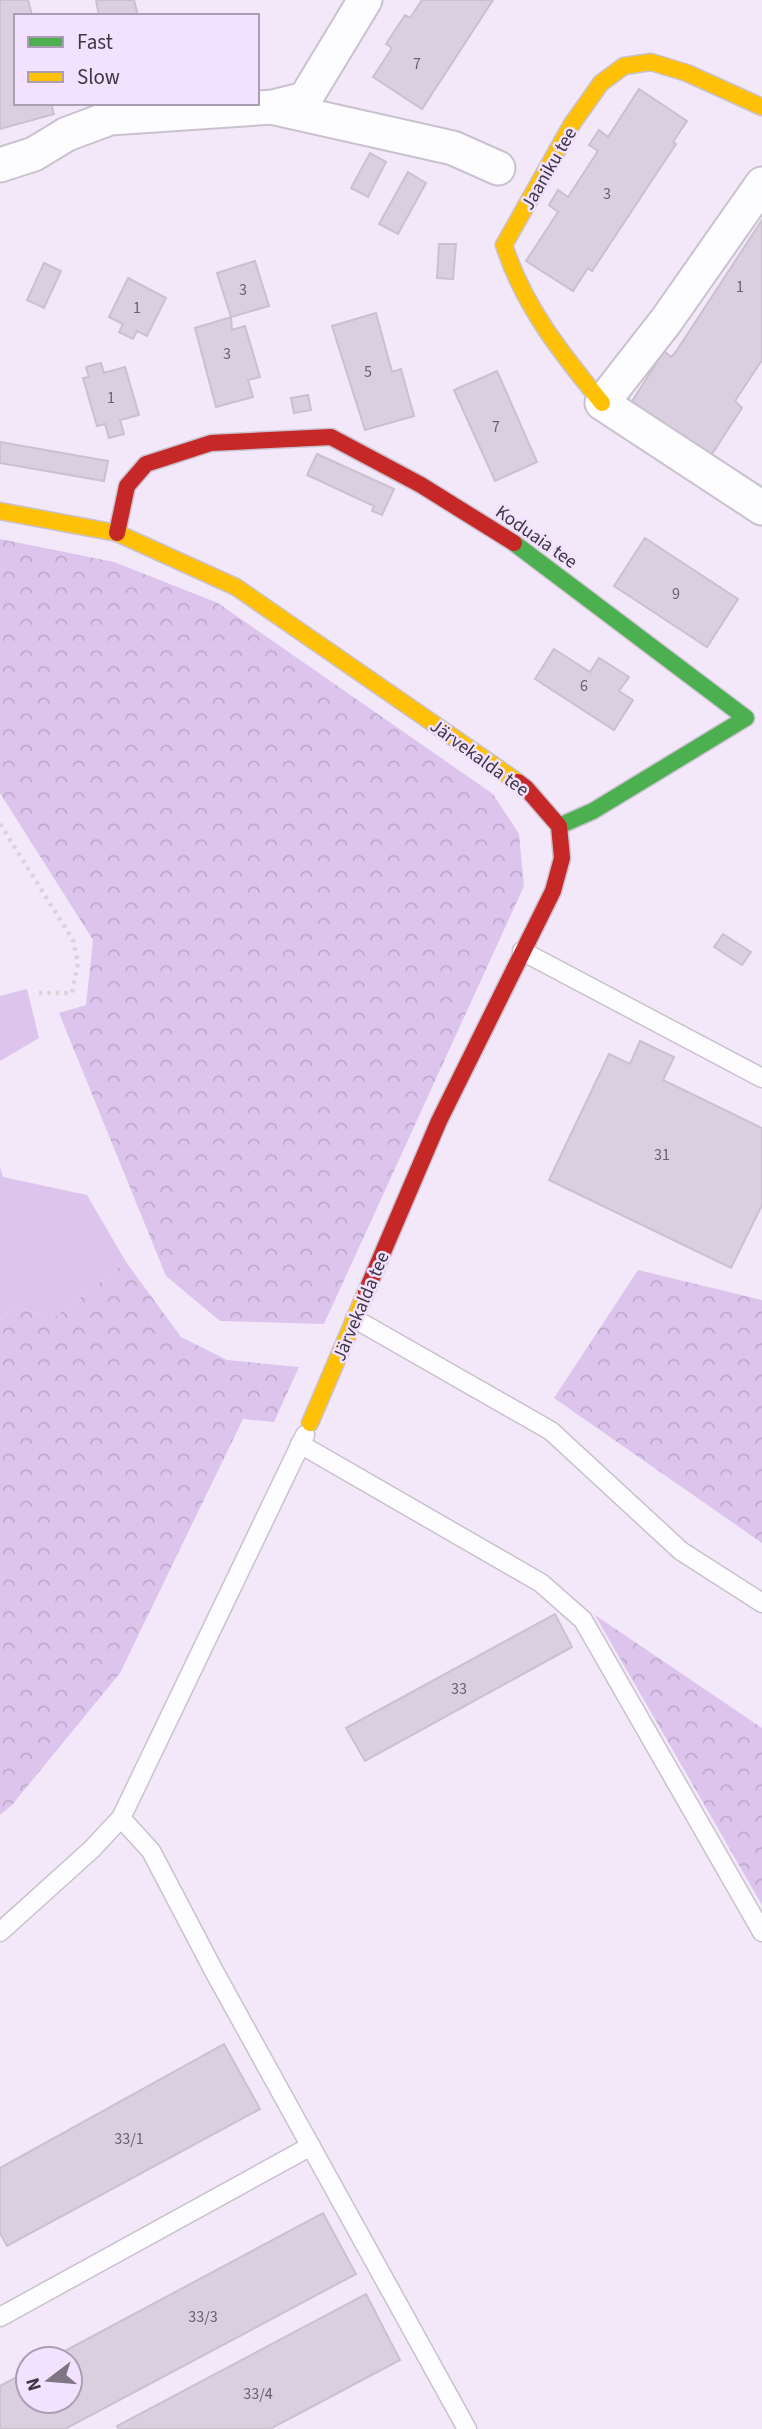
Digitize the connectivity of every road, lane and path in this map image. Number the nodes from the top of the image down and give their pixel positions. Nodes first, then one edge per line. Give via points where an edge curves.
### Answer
1 (365, 0) edge
2 (273, 107) junction
3 (762, 107) edge
4 (0, 164) edge
5 (498, 168) dead end
6 (762, 184) edge
7 (603, 403) junction
8 (762, 508) edge
9 (0, 511) edge
10 (117, 533) junction
11 (757, 718) edge
12 (0, 824) edge
13 (559, 826) junction
14 (522, 951) junction
15 (40, 993) dead end
16 (762, 1077) edge
17 (355, 1319) junction
18 (310, 1423) joint
19 (300, 1444) junction
20 (762, 1603) edge
21 (121, 1818) junction
22 (0, 1932) edge
23 (762, 1932) edge
24 (311, 2146) junction
25 (0, 2317) edge
26 (467, 2429) edge

1 - 2 street via 304,99
2 - 4 street via 110,118 66,134 34,154
2 - 5 street via 453,148
3 - 7 street, Jaaniku tee via 651,62 624,66 601,83 572,124 504,245 511,271 544,331
6 - 7 street
7 - 8 street, Jaaniku tee
9 - 10 street, Järvekalda tee
10 - 11 street, Koduaia tee via 127,486 146,464 211,443 331,437 513,542
10 - 13 street, Järvekalda tee via 236,587 526,788
11 - 13 street, Koduaia tee
12 - 15 path via 73,940 78,963 72,993
13 - 14 street, Järvekalda tee via 562,858 553,891
14 - 16 lane
14 - 17 street, Järvekalda tee via 439,1121
17 - 18 street, Järvekalda tee
17 - 20 lane via 551,1431 681,1551
18 - 19 lane
19 - 21 lane
19 - 23 lane via 541,1583 583,1620
21 - 22 lane
21 - 24 lane via 151,1851
24 - 25 lane
24 - 26 lane

